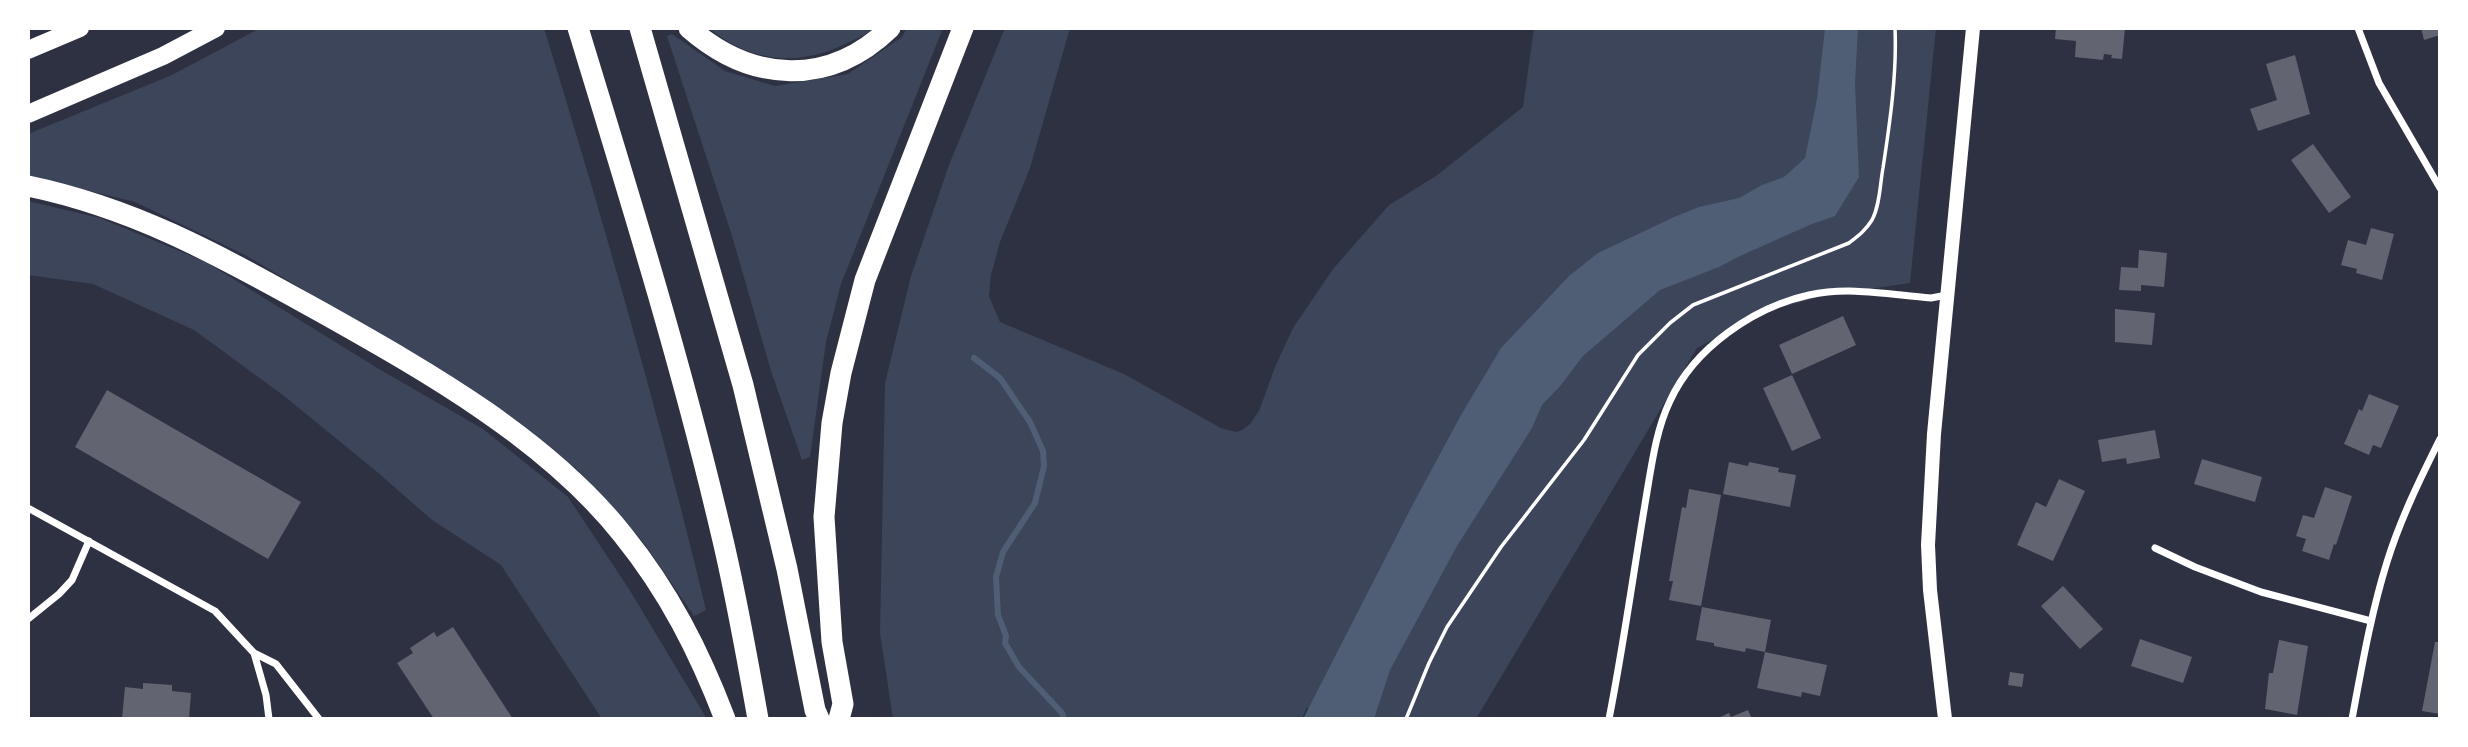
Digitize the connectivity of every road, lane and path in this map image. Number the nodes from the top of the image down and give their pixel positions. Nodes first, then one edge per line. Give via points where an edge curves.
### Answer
1 (80, 28) edge
2 (216, 28) edge
3 (578, 28) edge
4 (640, 28) edge
5 (689, 28) edge
6 (890, 28) edge
7 (963, 28) edge
8 (1895, 28) edge
9 (1973, 28) edge
10 (2358, 28) edge
11 (28, 50) edge
12 (28, 114) edge
13 (28, 186) edge
14 (2440, 188) edge
15 (1948, 294) junction
16 (2440, 439) edge
17 (28, 508) edge
18 (89, 541) junction
19 (2155, 548) dead end
20 (28, 619) edge
21 (2371, 621) junction
22 (254, 653) junction
23 (270, 719) edge
24 (319, 719) edge
25 (725, 719) edge
26 (758, 719) edge
27 (820, 719) edge
28 (839, 719) edge
29 (1406, 719) edge
30 (1609, 719) edge
31 (1945, 719) edge
32 (2353, 719) edge

1 - 11 main road
2 - 12 main road
3 - 26 highway via 697,435 722,533
4 - 27 highway via 743,385
5 - 6 highway via 737,60 763,69 791,71 823,68 850,58
7 - 28 highway via 878,241 836,398 824,517 832,642 843,704
8 - 29 path via 1890,119 1878,203 1864,232 1849,243 1693,305 1638,355 1584,440 1501,547 1447,627
9 - 15 main road
10 - 14 street via 2379,83
13 - 25 highway via 135,216 204,248 369,339 475,405 535,449 583,491 648,569 703,662
15 - 30 street via 1931,298 1866,291 1808,295 1760,312 1701,357 1670,400 1662,423
15 - 31 main road via 1928,545
16 - 21 street via 2388,560
17 - 18 street
18 - 20 street via 72,580
18 - 22 street via 215,611
19 - 21 street via 2261,592
21 - 32 street
22 - 23 street
22 - 24 street via 276,664

